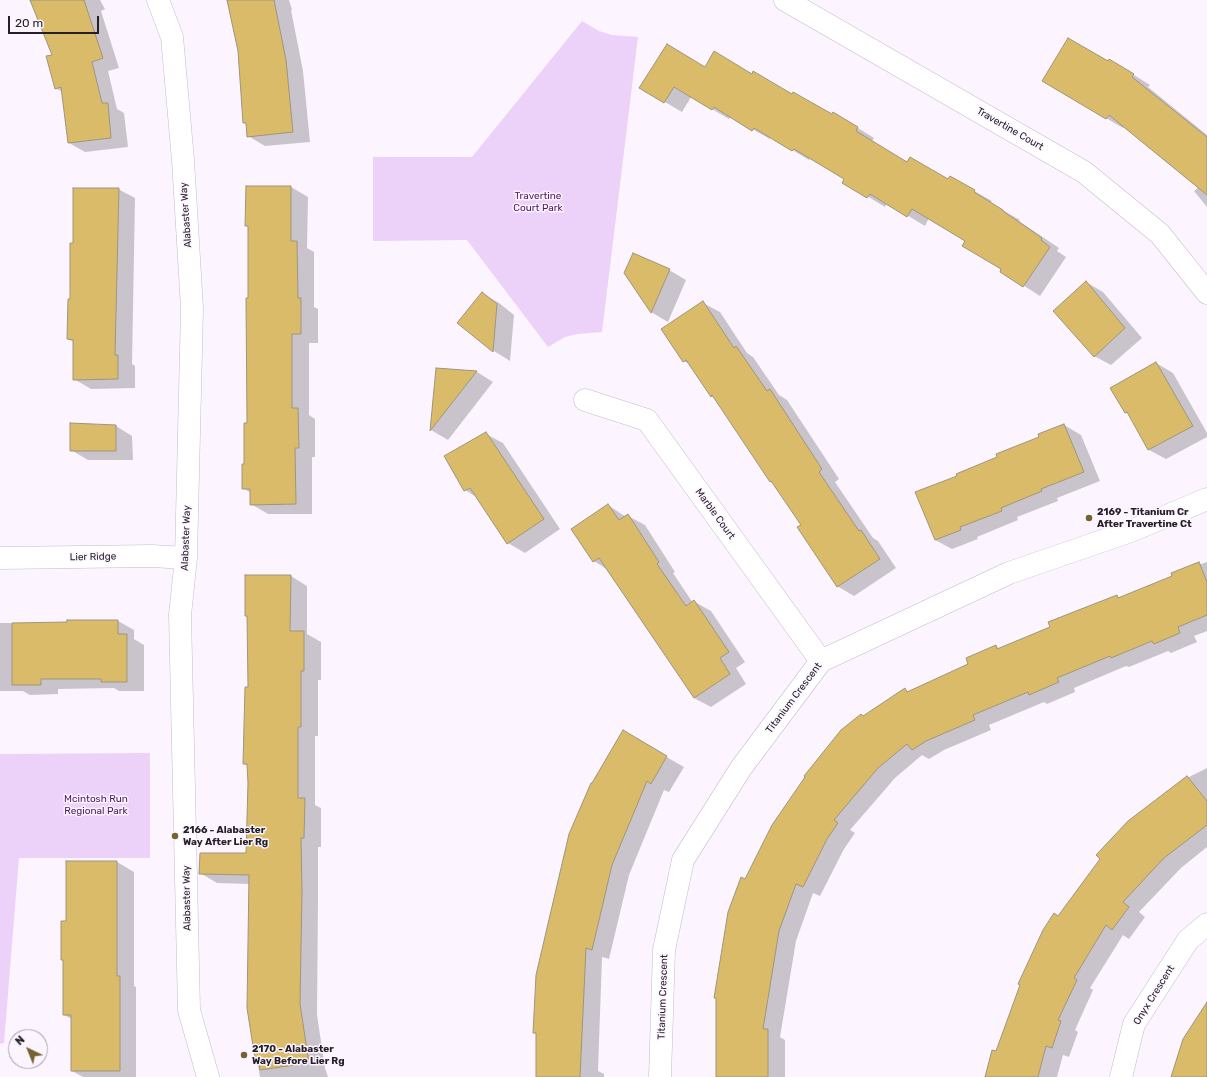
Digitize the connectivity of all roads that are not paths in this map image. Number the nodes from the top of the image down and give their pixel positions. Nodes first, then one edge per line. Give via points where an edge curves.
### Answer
1 (158, 0) edge
2 (785, 0) edge
3 (1207, 293) edge
4 (585, 400) dead end
5 (1207, 499) edge
6 (0, 558) edge
7 (186, 558) junction
8 (821, 661) junction
9 (1207, 924) edge
10 (208, 1077) edge
11 (660, 1077) edge
12 (1121, 1077) edge

1 - 7 street, Alabaster Way via 172,36 192,308
2 - 3 street, Travertine Court via 1084,172 1160,234
4 - 8 street, Marble Court via 647,420
5 - 8 street, Titanium Crescent via 1131,531 1009,573
6 - 7 street, Lier Ridge
7 - 10 street, Alabaster Way via 180,615 189,1010
8 - 11 street, Titanium Crescent via 742,768 683,860 664,950
9 - 12 street, Onyx Crescent via 1188,940 1134,1024

